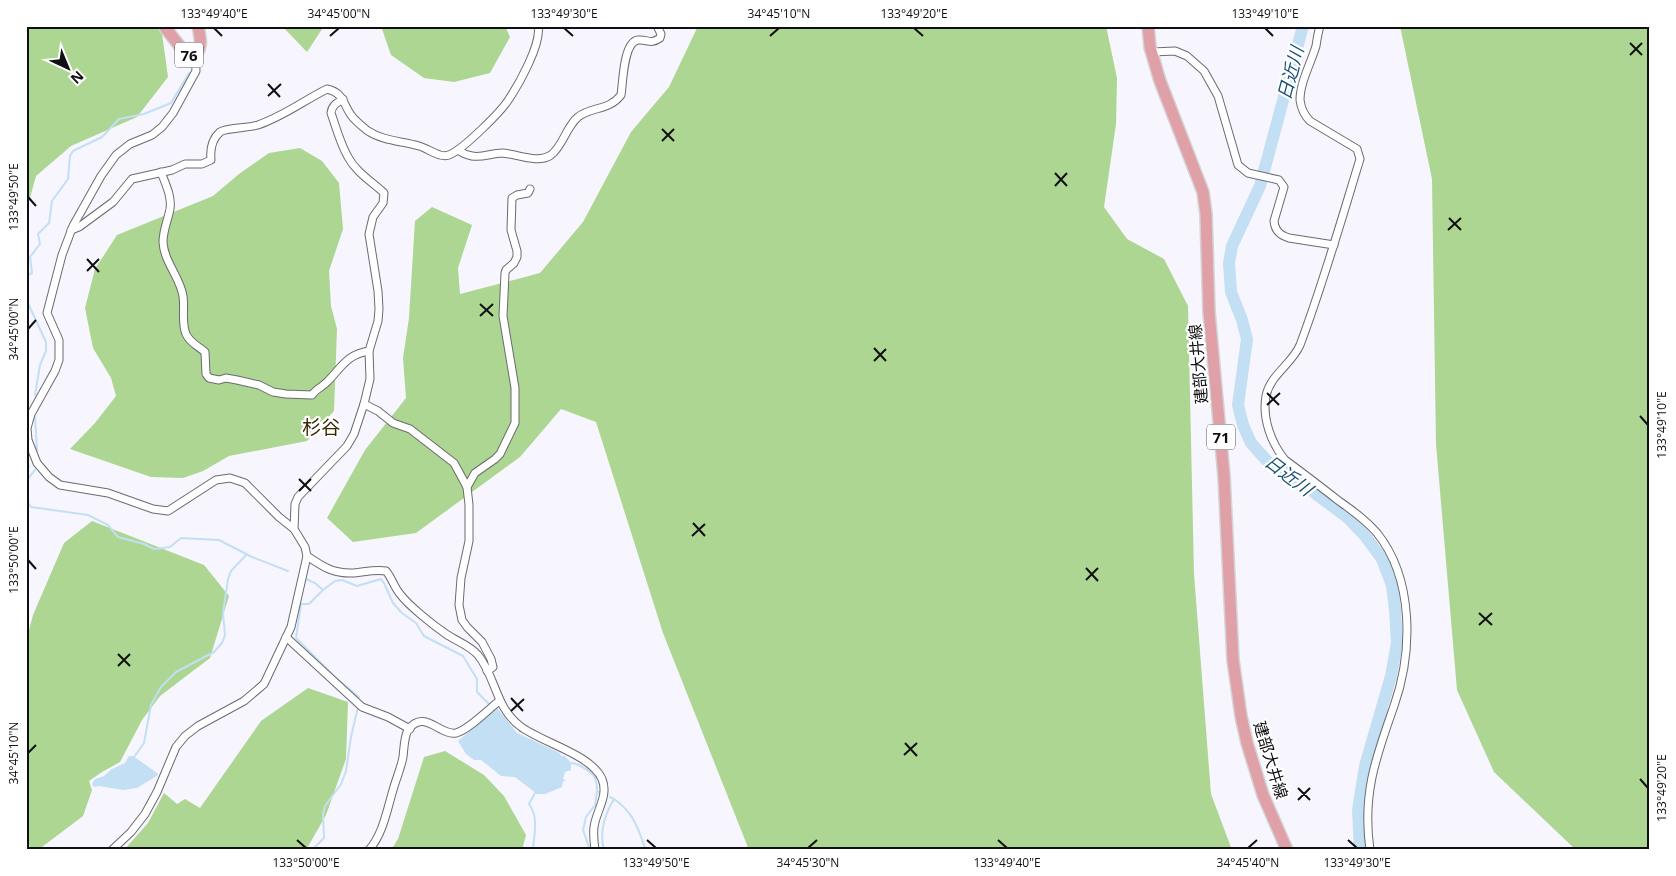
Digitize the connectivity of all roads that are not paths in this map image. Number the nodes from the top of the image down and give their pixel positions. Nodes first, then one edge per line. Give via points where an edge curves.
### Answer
1 (164, 26) edge
2 (198, 26) edge
3 (538, 26) edge
4 (657, 26) edge
5 (1148, 26) edge
6 (1320, 26) edge
7 (1152, 52) junction
8 (195, 55) junction
9 (343, 99) junction
10 (458, 150) junction
11 (161, 172) junction
12 (530, 189) dead end
13 (71, 230) junction
14 (1334, 245) junction
15 (369, 351) junction
16 (364, 404) junction
17 (467, 487) junction
18 (294, 529) junction
19 (307, 556) junction
20 (286, 637) junction
21 (487, 671) junction
22 (494, 705) junction
23 (410, 729) junction
24 (112, 850) edge
25 (369, 850) edge
26 (595, 850) edge
27 (1287, 850) edge
28 (1370, 850) edge

1 - 8 main road, 76 via 186,53
2 - 8 main road, 76 via 201,40
3 - 10 street via 540,33 535,48 510,99
4 - 10 street via 662,34 660,38 650,42 632,42 626,56 622,95 618,100 610,106 579,116 549,156 537,159 503,153 472,156
5 - 7 main road, 建部大井線 / 71
6 - 14 street via 1302,86 1302,107 1310,121 1357,149 1360,159
7 - 14 street via 1175,51 1187,56 1204,71 1218,96 1238,165 1248,173 1279,180 1284,187 1274,221 1277,232 1289,238
7 - 27 main road, 建部大井線 / 71 via 1203,192 1209,312 1224,476 1233,660 1247,743 1263,795
8 - 13 street via 196,71 173,113 152,135 130,144 116,155
9 - 10 street via 352,116 370,132 389,140 420,146 442,156
9 - 11 street via 334,90 327,89 268,121 246,128 225,128 216,135 210,160
9 - 15 street via 335,104 331,113 341,143 348,158 384,193 369,234 379,309
11 - 13 street via 132,179 113,202 79,228
11 - 15 street via 170,199 163,244 183,295 186,334 205,352 209,378 259,385 273,392 312,395 355,354
12 - 17 street via 528,193 512,198 511,230 517,257 505,273 503,316 515,388 515,423 500,454 475,473
13 - 18 street via 47,313 60,340 59,360 27,428 37,463 49,478 60,485 108,493 143,507 168,511 216,480 230,478 245,483
14 - 28 street via 1299,347 1272,382 1266,408 1270,438 1276,449 1285,460 1360,516 1376,532 1396,563 1403,583 1407,627 1404,660 1398,695 1379,748 1368,799
15 - 16 street via 370,379
16 - 17 street via 393,423 410,429 454,463
16 - 18 street via 347,446 298,497
17 - 21 street via 469,541 459,605 462,620 482,642 491,659 493,667
18 - 19 street
19 - 20 street
19 - 21 street via 333,572 386,572 401,596 477,654
20 - 23 street via 362,706
20 - 24 street via 257,691 198,726 176,747 145,814
21 - 22 street
22 - 23 street via 456,733 423,721
22 - 26 street via 522,728 559,745 597,771 604,793 594,826
23 - 25 street via 380,834

